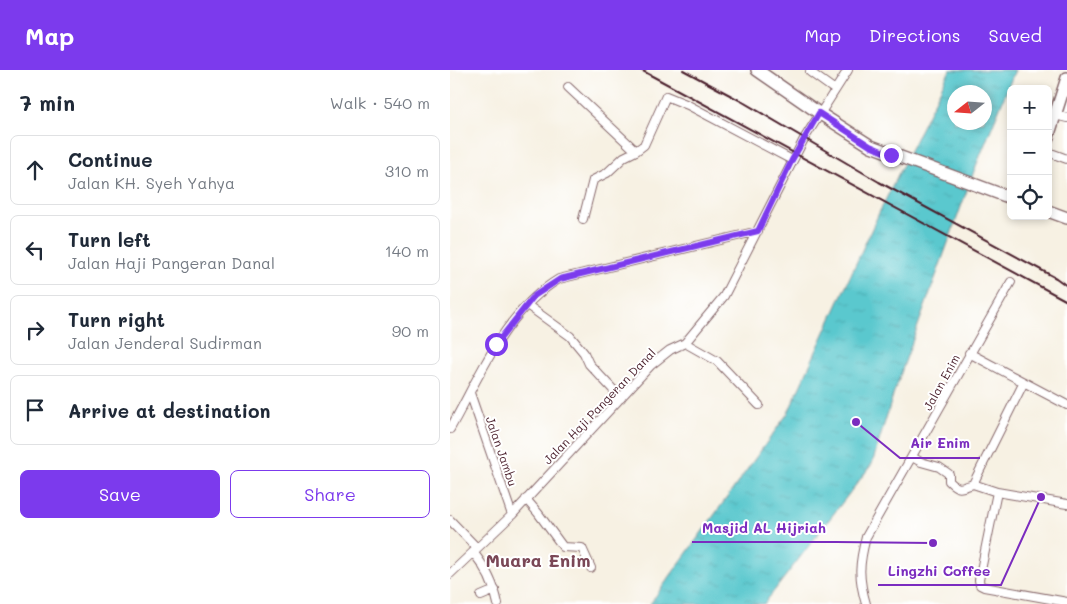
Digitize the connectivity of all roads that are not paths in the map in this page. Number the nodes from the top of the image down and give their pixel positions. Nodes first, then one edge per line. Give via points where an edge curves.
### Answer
1 (757, 70) edge
2 (848, 70) edge
3 (810, 72) dead end
4 (1067, 78) edge
5 (568, 87) dead end
6 (835, 90) junction
7 (819, 113) junction
8 (1055, 115) junction
9 (1067, 118) edge
10 (1050, 130) edge
11 (636, 151) junction
12 (1052, 153) edge
13 (1067, 159) edge
14 (792, 160) junction
15 (1007, 197) edge
16 (1052, 213) edge
17 (1067, 218) edge
18 (583, 219) dead end
19 (758, 231) junction
20 (1011, 282) dead end
21 (527, 305) junction
22 (685, 343) junction
23 (970, 353) junction
24 (1024, 382) junction
25 (470, 393) junction
26 (621, 398) junction
27 (759, 405) dead end
28 (1067, 405) edge
29 (450, 429) edge
30 (912, 457) junction
31 (973, 484) junction
32 (997, 492) junction
33 (526, 499) junction
34 (1067, 504) edge
35 (512, 516) junction
36 (450, 520) edge
37 (475, 550) junction
38 (591, 568) dead end
39 (450, 574) edge
40 (495, 590) junction
41 (481, 596) dead end
42 (1067, 602) edge
43 (498, 604) edge
44 (866, 604) edge

1 - 7 main road
2 - 6 street, Jalan Haji Pangeran Danal
3 - 6 street
4 - 8 main road
5 - 11 street
6 - 7 street, Jalan Haji Pangeran Danal
7 - 14 street, Jalan Haji Pangeran Danal
7 - 15 main road via 870,146
8 - 9 street
8 - 10 main road
11 - 14 street via 644,145 666,96
11 - 18 street via 593,180
12 - 13 street
14 - 19 street, Jalan Haji Pangeran Danal
16 - 17 main road
19 - 21 street via 560,279 545,287
19 - 22 street, Jalan Haji Pangeran Danal via 724,296
20 - 23 street, Jalan Enim
21 - 25 street via 496,344
21 - 26 street via 570,336 589,364
22 - 26 street, Jalan Haji Pangeran Danal via 659,358
22 - 27 street via 717,361
23 - 24 street
23 - 30 street, Jalan Enim
24 - 28 street
24 - 31 street
25 - 29 street
25 - 35 street, Jalan Jambu
26 - 33 street, Jalan Haji Pangeran Danal
30 - 31 street via 944,469 949,473 949,481 958,488
30 - 44 street, Jalan Enim via 866,537 860,560 860,584
31 - 32 street
32 - 34 street
32 - 42 street via 980,585
33 - 35 street, Jalan Haji Pangeran Danal
33 - 38 street via 563,548 582,548
35 - 37 street, Jalan Haji Pangeran Danal
36 - 37 street
37 - 39 street, Jalan Haji Pangeran Danal
37 - 40 street
40 - 41 street
40 - 43 street

